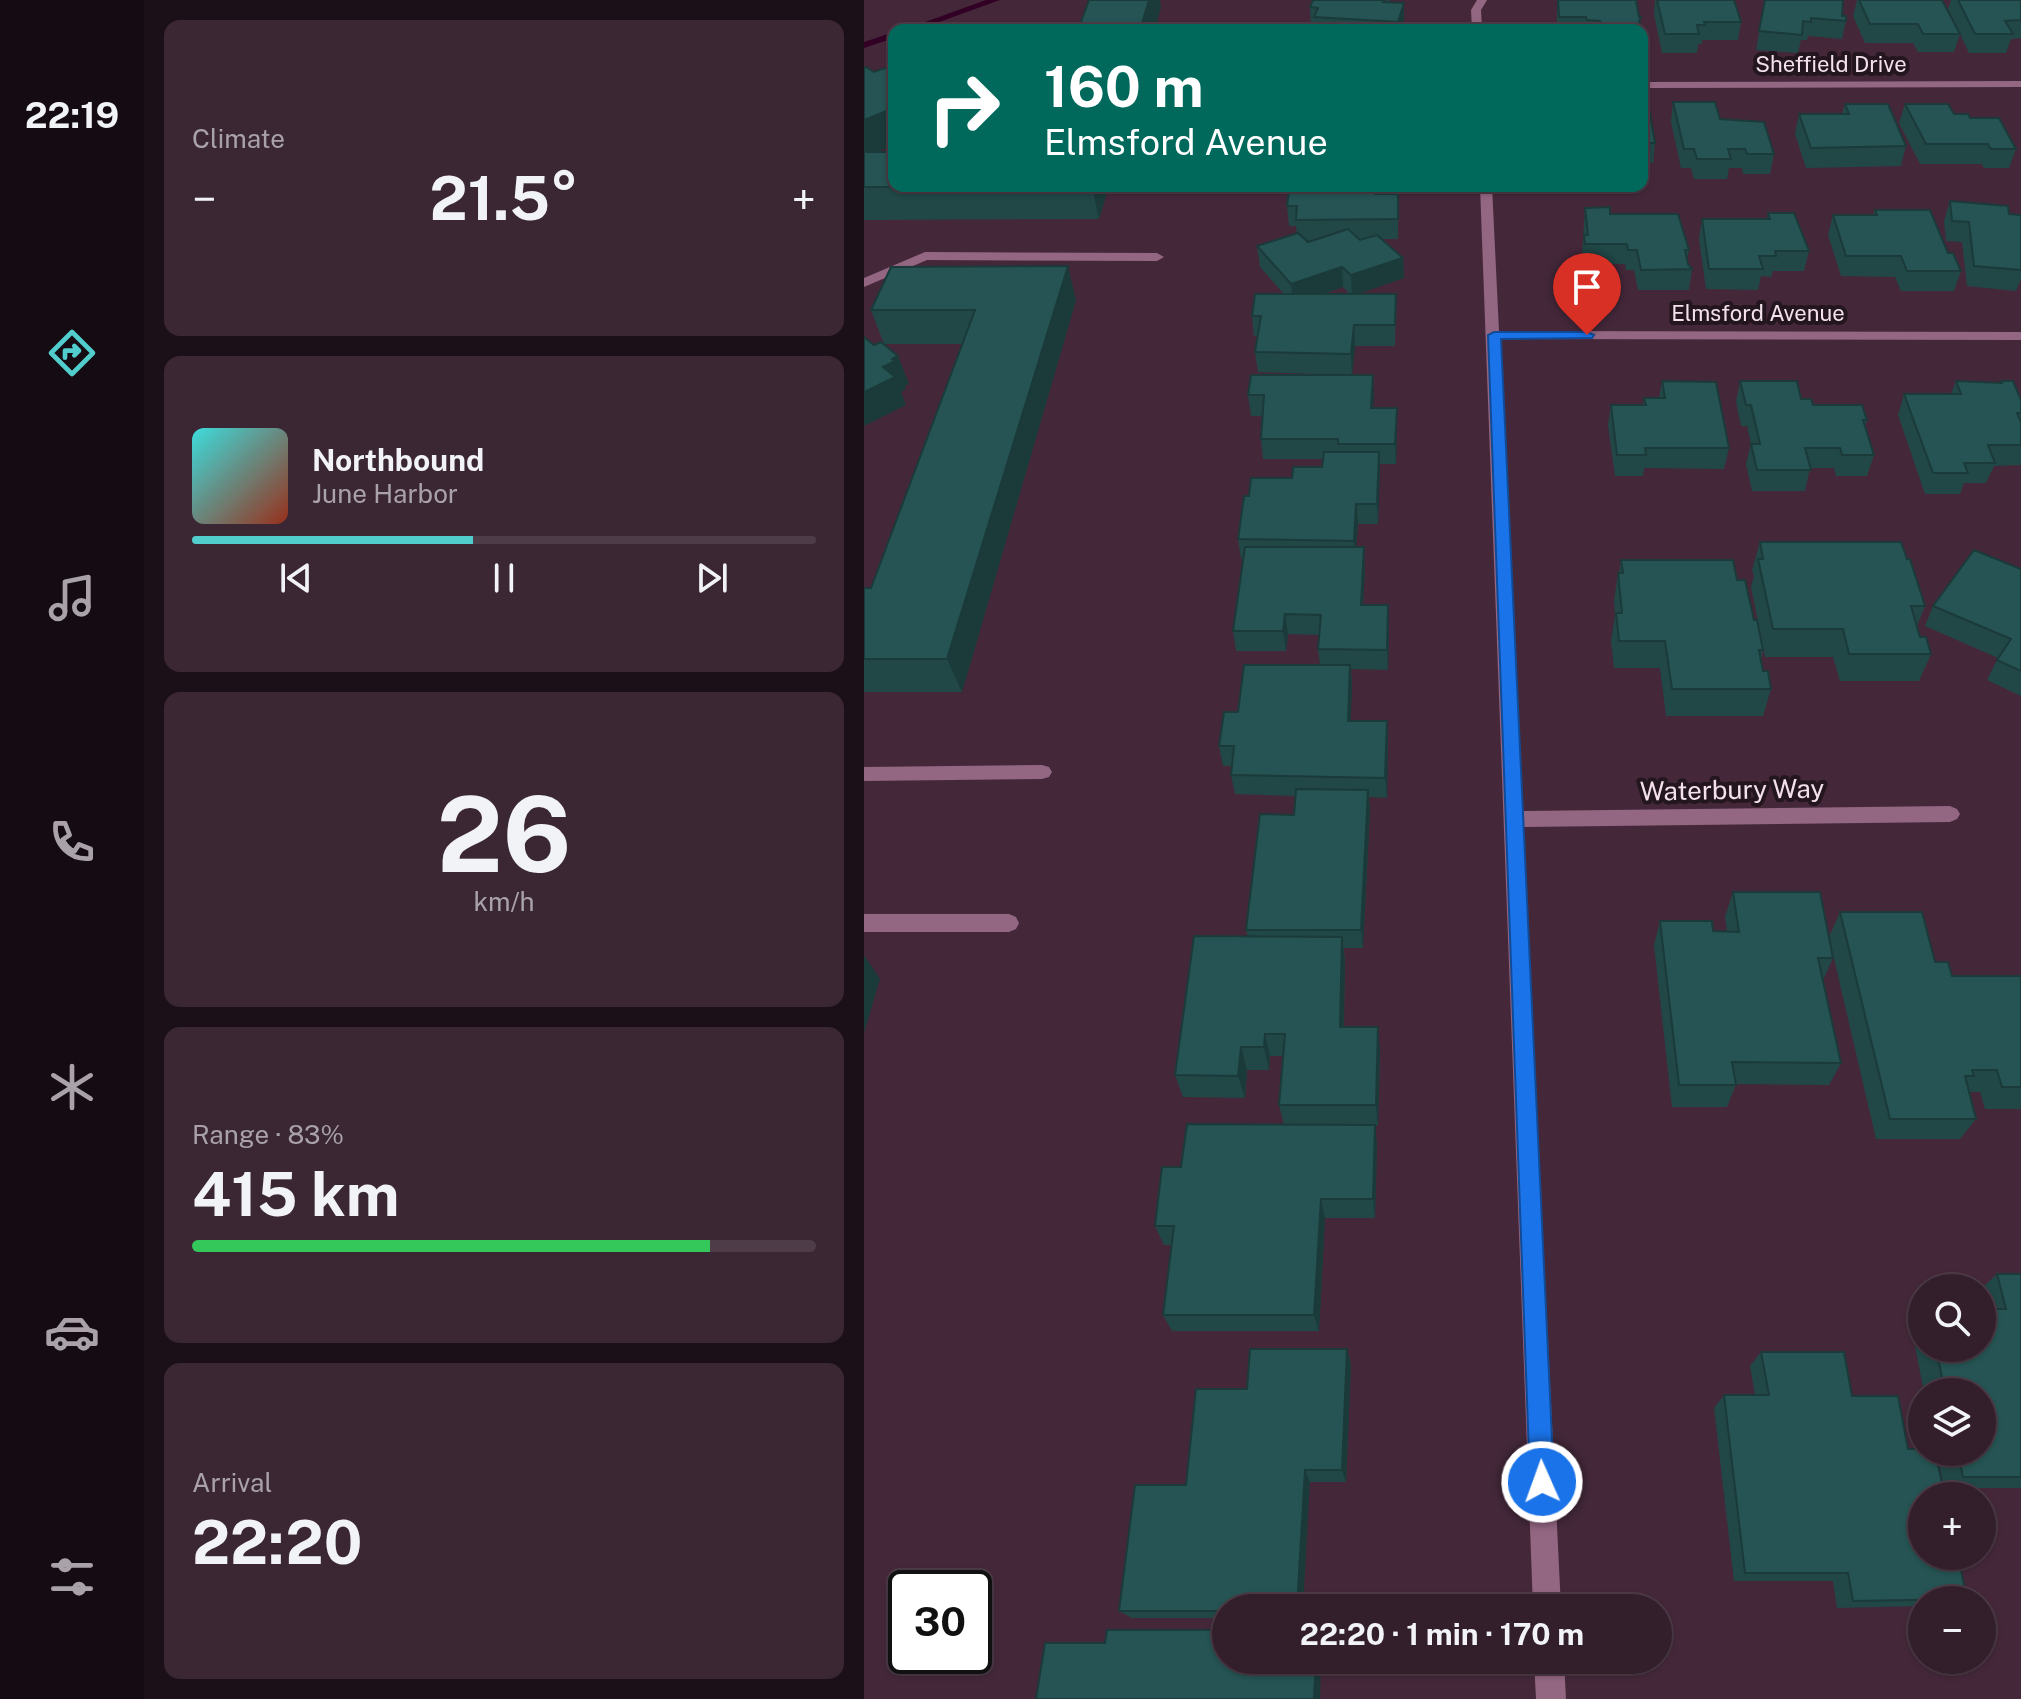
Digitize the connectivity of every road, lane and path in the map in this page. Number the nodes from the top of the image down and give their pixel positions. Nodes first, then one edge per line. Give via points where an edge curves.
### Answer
1 (1482, 0) edge
2 (1477, 24) edge
3 (2021, 84) edge
4 (1648, 85) edge
5 (1486, 192) edge
6 (1157, 257) dead end
7 (864, 283) edge
8 (1494, 335) junction
9 (2021, 336) edge
10 (1042, 772) dead end
11 (864, 774) edge
12 (1950, 814) dead end
13 (1514, 819) junction
14 (864, 923) edge
15 (1009, 923) dead end
16 (1546, 1594) edge
17 (1550, 1674) edge
18 (1551, 1699) edge

1 - 2 street
3 - 4 street, Sheffield Drive
5 - 8 street
6 - 7 street via 925,256
8 - 9 street, Elmsford Avenue
8 - 13 street
10 - 11 street
12 - 13 street, Waterbury Way
13 - 16 street
14 - 15 street
17 - 18 street

